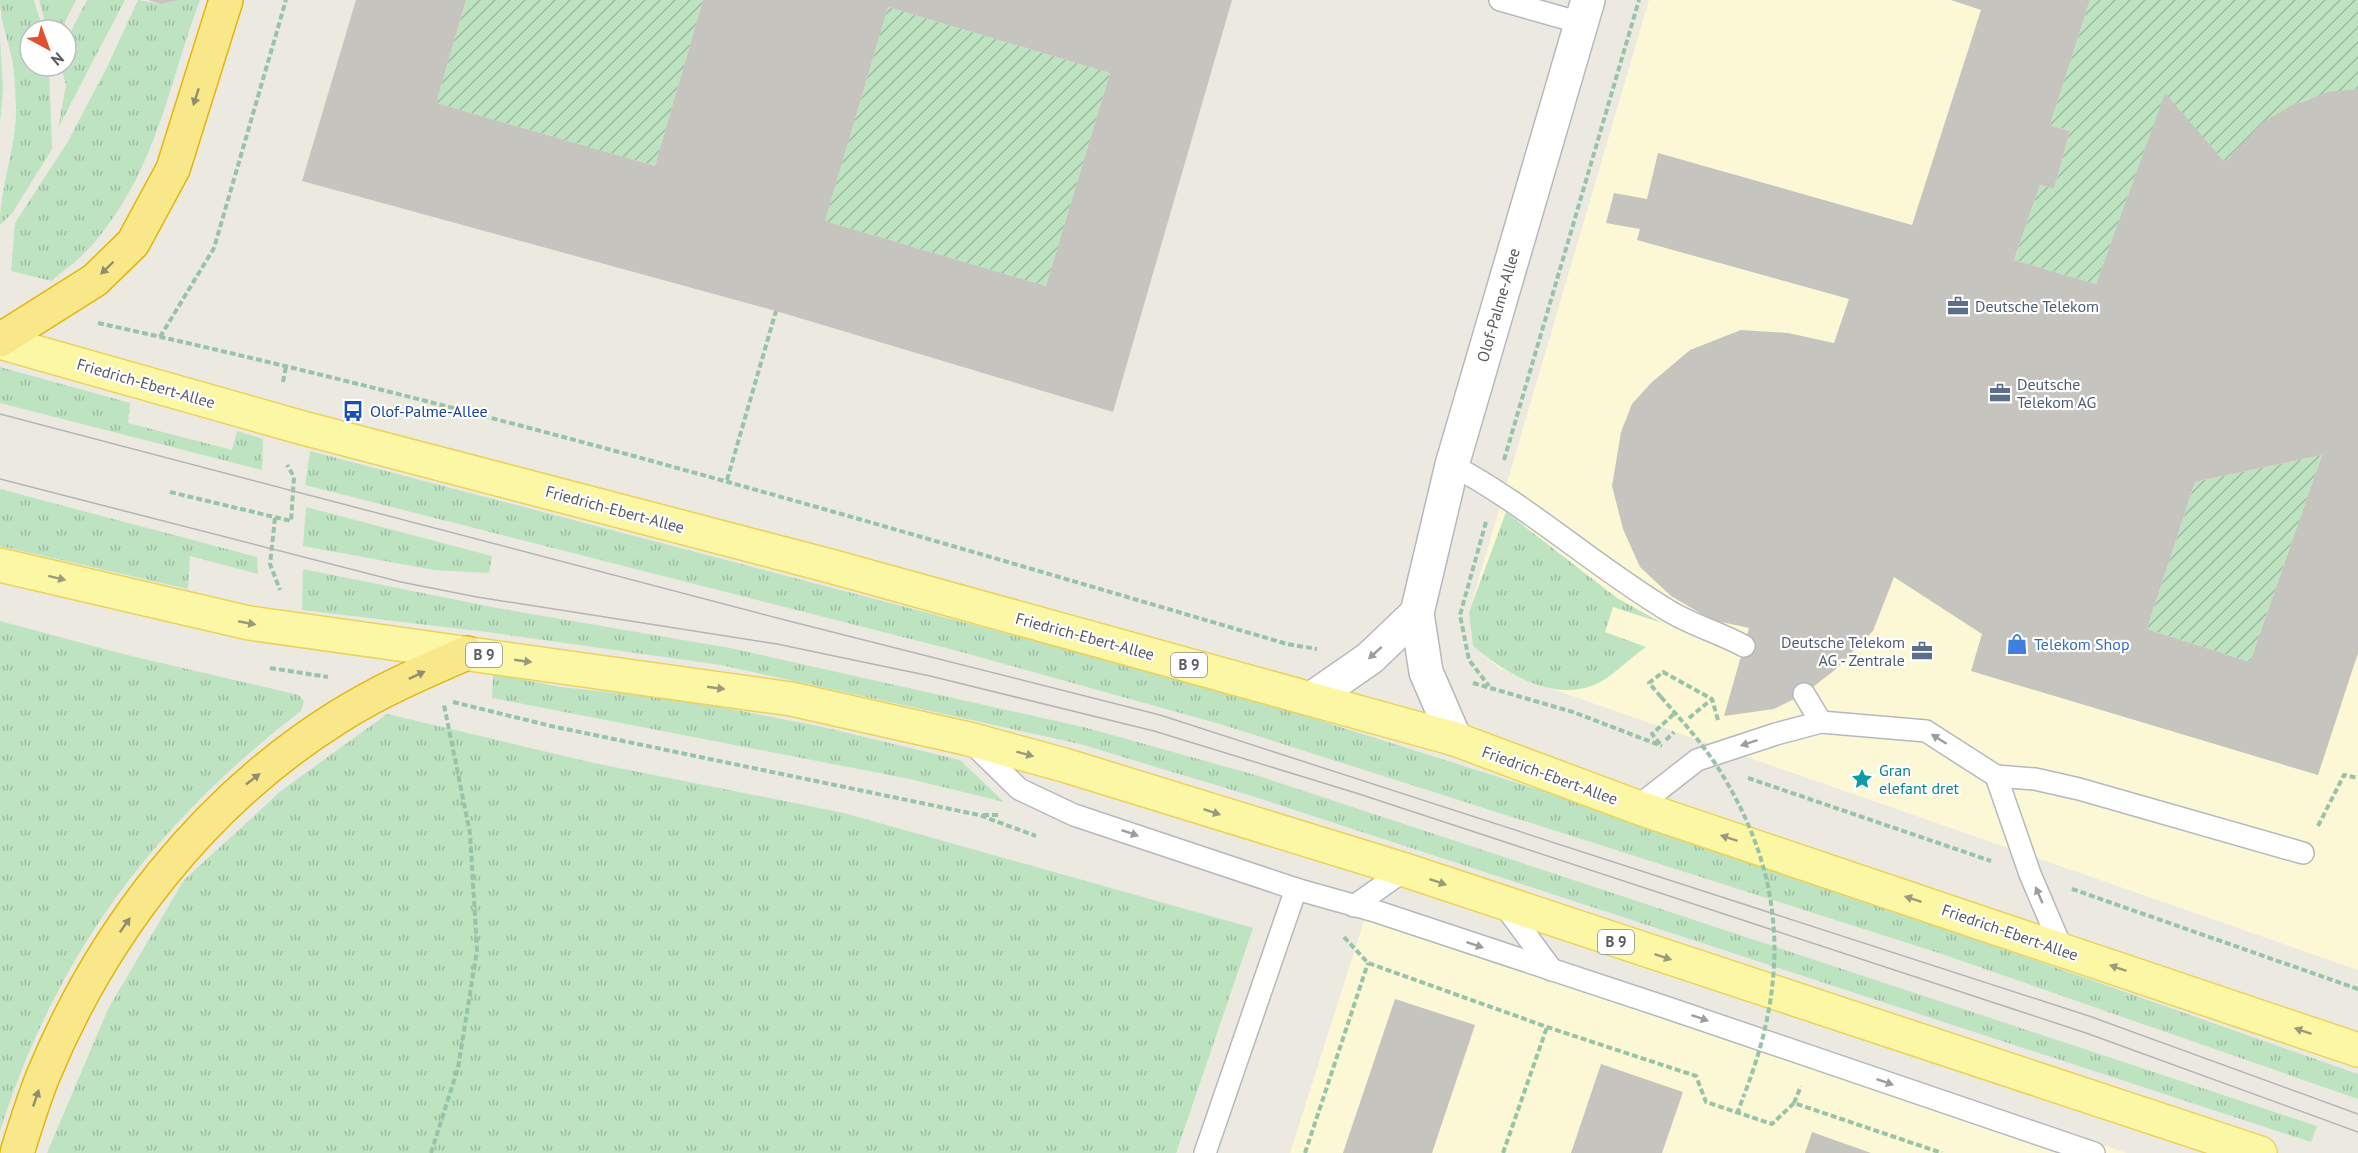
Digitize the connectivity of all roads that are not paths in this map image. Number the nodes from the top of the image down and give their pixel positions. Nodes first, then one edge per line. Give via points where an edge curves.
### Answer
1 (226, 0) edge
2 (1500, 0) edge
3 (1584, 12) edge
4 (0, 341) edge
5 (1452, 465) junction
6 (0, 565) edge
7 (1418, 613) junction
8 (1744, 646) dead end
9 (467, 653) junction
10 (1804, 694) dead end
11 (1311, 699) junction
12 (1821, 722) junction
13 (969, 739) junction
14 (1455, 739) junction
15 (1996, 776) junction
16 (1637, 807) junction
17 (2304, 853) road end
18 (1405, 870) junction
19 (1296, 889) junction
20 (1504, 905) junction
21 (1354, 906) junction
22 (2062, 949) junction
23 (1552, 970) junction
24 (2358, 1050) edge
25 (17, 1153) edge
26 (1206, 1153) edge
27 (2094, 1153) edge
28 (2260, 1153) edge

1 -> 4 highway via 173,169 133,243 94,280
2 - 3 lane
3 - 5 street, Olof-Palme-Allee
4 - 11 main road, Friedrich-Ebert-Allee / B 9 via 303,428 830,566
5 - 7 street, Olof-Palme-Allee
5 - 8 lane via 1496,489 1671,612
6 -> 9 main road, B 9 via 249,624
7 -> 11 street via 1370,658
7 - 14 street, Olof-Palme-Allee via 1426,672
9 -> 13 main road, B 9 via 791,699
25 -> 9 highway via 43,1077 75,1006 111,945 195,834 247,783 337,717 390,687
10 - 12 lane
11 - 14 main road, Friedrich-Ebert-Allee / B 9
15 -> 12 lane via 1926,731
12 -> 16 lane via 1697,760
13 -> 18 main road, B 9
13 -> 19 lane via 1019,789 1074,815
14 - 16 main road, Friedrich-Ebert-Allee / B 9
15 - 17 lane via 2035,779 2079,789
22 -> 15 lane via 2030,874
22 -> 16 main road, Friedrich-Ebert-Allee / B 9
18 -> 20 main road, B 9
18 - 21 lane
19 - 21 lane
19 - 26 lane
20 - 23 lane
20 -> 28 main road, B 9
21 -> 23 lane
24 -> 22 main road, Friedrich-Ebert-Allee / B 9
23 -> 27 lane

